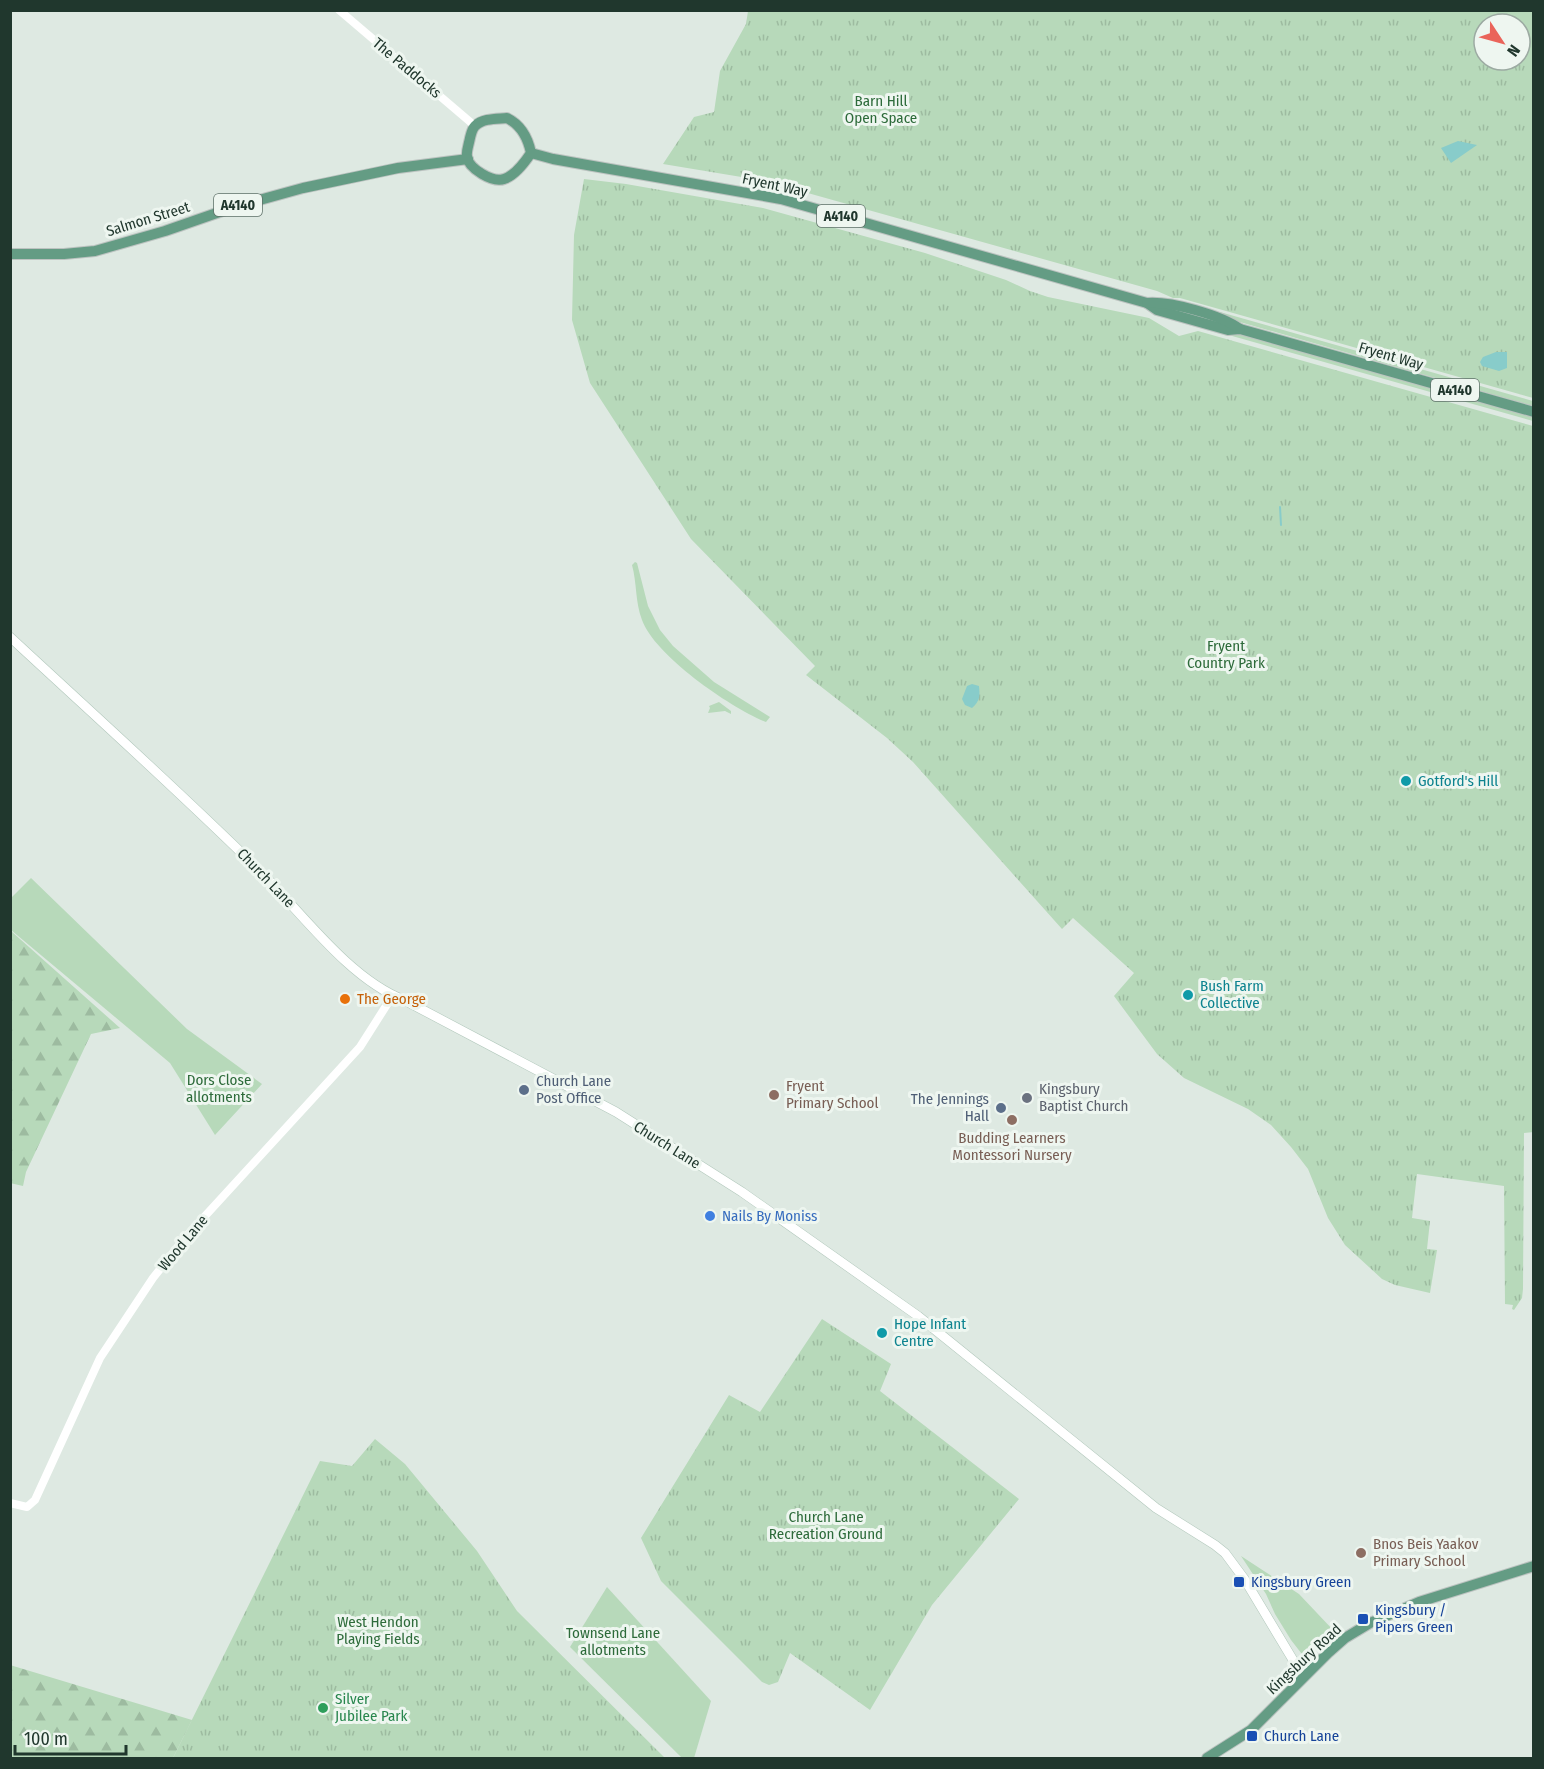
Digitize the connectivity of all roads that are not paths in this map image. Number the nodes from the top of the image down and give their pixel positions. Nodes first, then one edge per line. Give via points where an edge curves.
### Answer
1 (339, 10) edge
2 (475, 126) junction
3 (531, 153) junction
4 (468, 159) junction
5 (10, 254) edge
6 (1533, 412) edge
7 (10, 637) edge
8 (393, 995) junction
9 (10, 1503) edge
10 (1533, 1566) edge
11 (1306, 1674) junction
12 (1207, 1758) edge

1 - 2 street, The Paddocks
2 - 3 main road via 485,120 507,118 517,123
2 - 4 main road
3 - 4 main road via 502,180 472,166
3 - 6 main road, Fryent Way / A4140 via 781,200 1147,303 1157,310 1218,328 1240,329
4 - 5 main road, Salmon Street / A4140 via 398,168 303,188 94,251
7 - 8 main road, Church Lane via 196,808 360,974
8 - 9 street, Wood Lane via 360,1047 153,1278 100,1358 35,1500 27,1507
8 - 11 main road, Church Lane via 616,1112 742,1192 904,1306 1156,1508 1225,1553 1293,1660
10 - 11 main road, Kingsbury Road via 1419,1602 1370,1623 1345,1638
11 - 12 main road, Kingsbury Road via 1251,1730

